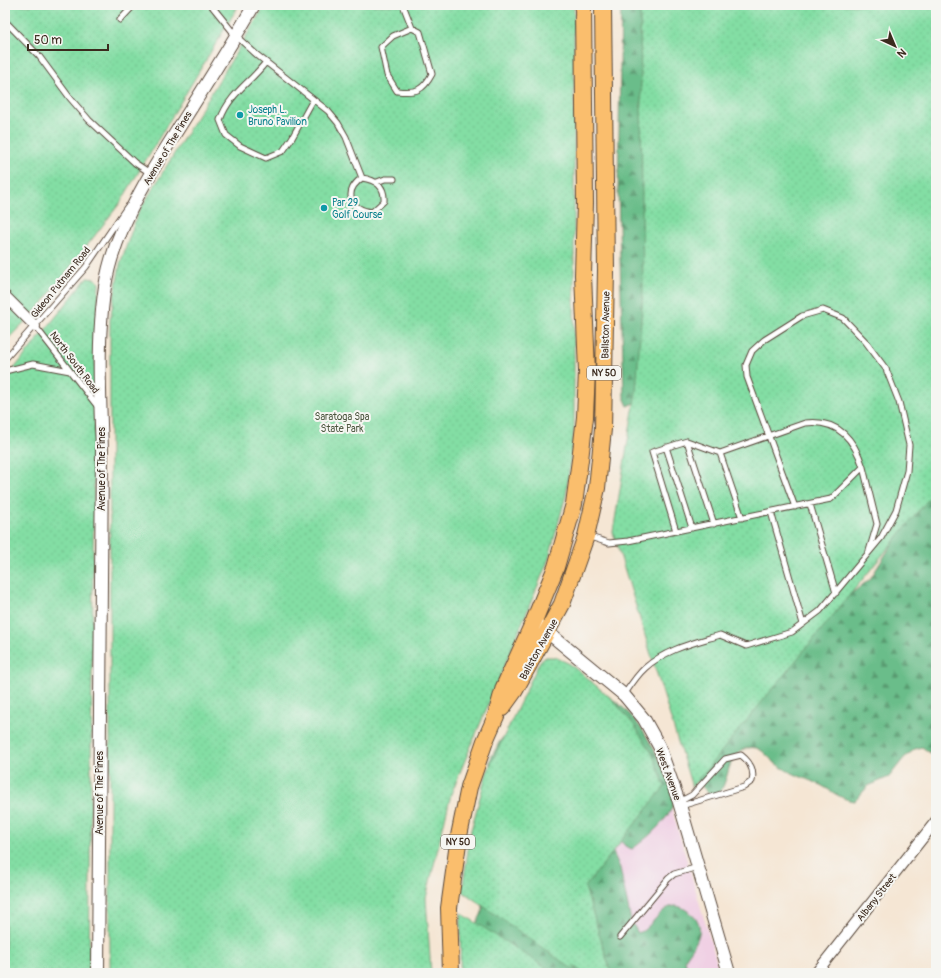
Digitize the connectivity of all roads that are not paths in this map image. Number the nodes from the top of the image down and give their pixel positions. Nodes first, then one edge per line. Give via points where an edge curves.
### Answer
1 (134, 5) edge
2 (211, 5) edge
3 (254, 5) edge
4 (403, 5) edge
5 (583, 5) edge
6 (603, 5) edge
7 (120, 20) dead end
8 (5, 21) edge
9 (412, 28) junction
10 (236, 36) junction
11 (266, 62) junction
12 (312, 100) junction
13 (150, 173) junction
14 (362, 178) junction
15 (394, 179) dead end
16 (376, 182) junction
17 (5, 296) edge
18 (35, 326) junction
19 (5, 359) edge
20 (5, 371) edge
21 (70, 371) junction
22 (100, 410) junction
23 (769, 435) junction
24 (687, 441) junction
25 (666, 447) junction
26 (720, 453) junction
27 (862, 467) junction
28 (810, 504) junction
29 (795, 507) junction
30 (771, 512) junction
31 (742, 518) junction
32 (714, 524) junction
33 (692, 528) junction
34 (676, 532) junction
35 (586, 536) junction
36 (868, 554) junction
37 (836, 593) junction
38 (534, 621) junction
39 (803, 624) junction
40 (547, 632) junction
41 (624, 695) junction
42 (496, 716) junction
43 (680, 804) junction
44 (936, 821) edge
45 (698, 867) junction
46 (620, 937) dead end
47 (98, 973) edge
48 (451, 973) edge
49 (729, 973) edge
50 (816, 973) edge

1 - 7 lane
2 - 10 lane
3 - 10 street, Avenue of The Pines
4 - 9 lane
5 - 38 highway, Ballston Avenue / NY 50 via 585,417 574,504 556,567
6 - 35 highway, Ballston Avenue / NY 50 via 606,270 603,429 597,488
8 - 13 lane via 39,56 89,120 135,163
9 - 9 lane via 392,36 381,47 387,75 398,91 411,93 426,86 432,74 420,32
10 - 11 lane
10 - 13 street, Avenue of The Pines
11 - 12 lane
11 - 12 lane via 255,77 233,95 224,108 220,120 226,135 240,146 266,158 283,152
12 - 14 lane via 338,123
13 - 18 lane, Gideon Putnam Road via 86,267
13 - 22 street, Avenue of The Pines via 125,223 110,261 103,302
14 - 16 lane
14 - 16 lane via 354,184 350,192 352,200 365,211 372,212 384,201 384,194
15 - 16 lane
17 - 18 street
18 - 19 lane, Gideon Putnam Road
18 - 21 lane, North South Road
20 - 21 lane via 33,364
21 - 22 lane, North South Road
22 - 47 street, Avenue of The Pines via 102,458
23 - 26 lane
23 - 27 lane via 805,423 820,421 834,426 847,436 858,451
23 - 29 lane
23 - 36 lane via 748,377 746,365 752,351 764,340 802,316 823,310 843,318 865,340 886,369 899,402 909,445 906,471 896,510 881,538
24 - 25 lane
24 - 26 lane
24 - 32 lane
25 - 33 lane
25 - 34 lane via 652,452
26 - 31 lane
27 - 28 lane via 831,500
27 - 36 lane via 877,524
28 - 29 lane
28 - 37 lane
29 - 30 lane
30 - 31 lane
30 - 39 lane
31 - 32 lane
32 - 33 lane
33 - 34 lane
34 - 35 lane via 609,543
35 - 40 highway, Ballston Avenue / NY 50 via 562,604
36 - 37 lane
37 - 39 lane via 820,611
38 - 40 street, West Avenue
38 - 42 highway, Ballston Avenue / NY 50 via 504,687
39 - 41 lane via 792,632 746,646 720,635 677,649 659,657 644,669
40 - 41 street, West Avenue
40 - 42 highway, Ballston Avenue / NY 50 via 515,690
41 - 43 street, West Avenue via 644,719 659,746
42 - 48 highway, Ballston Avenue / NY 50 via 469,787 459,836 449,908
43 - 43 lane via 692,795 725,759 741,755 749,762 754,775 752,781 744,787
43 - 45 street, West Avenue
44 - 50 street, Albany Street
45 - 46 lane via 668,878
45 - 49 street, West Avenue

